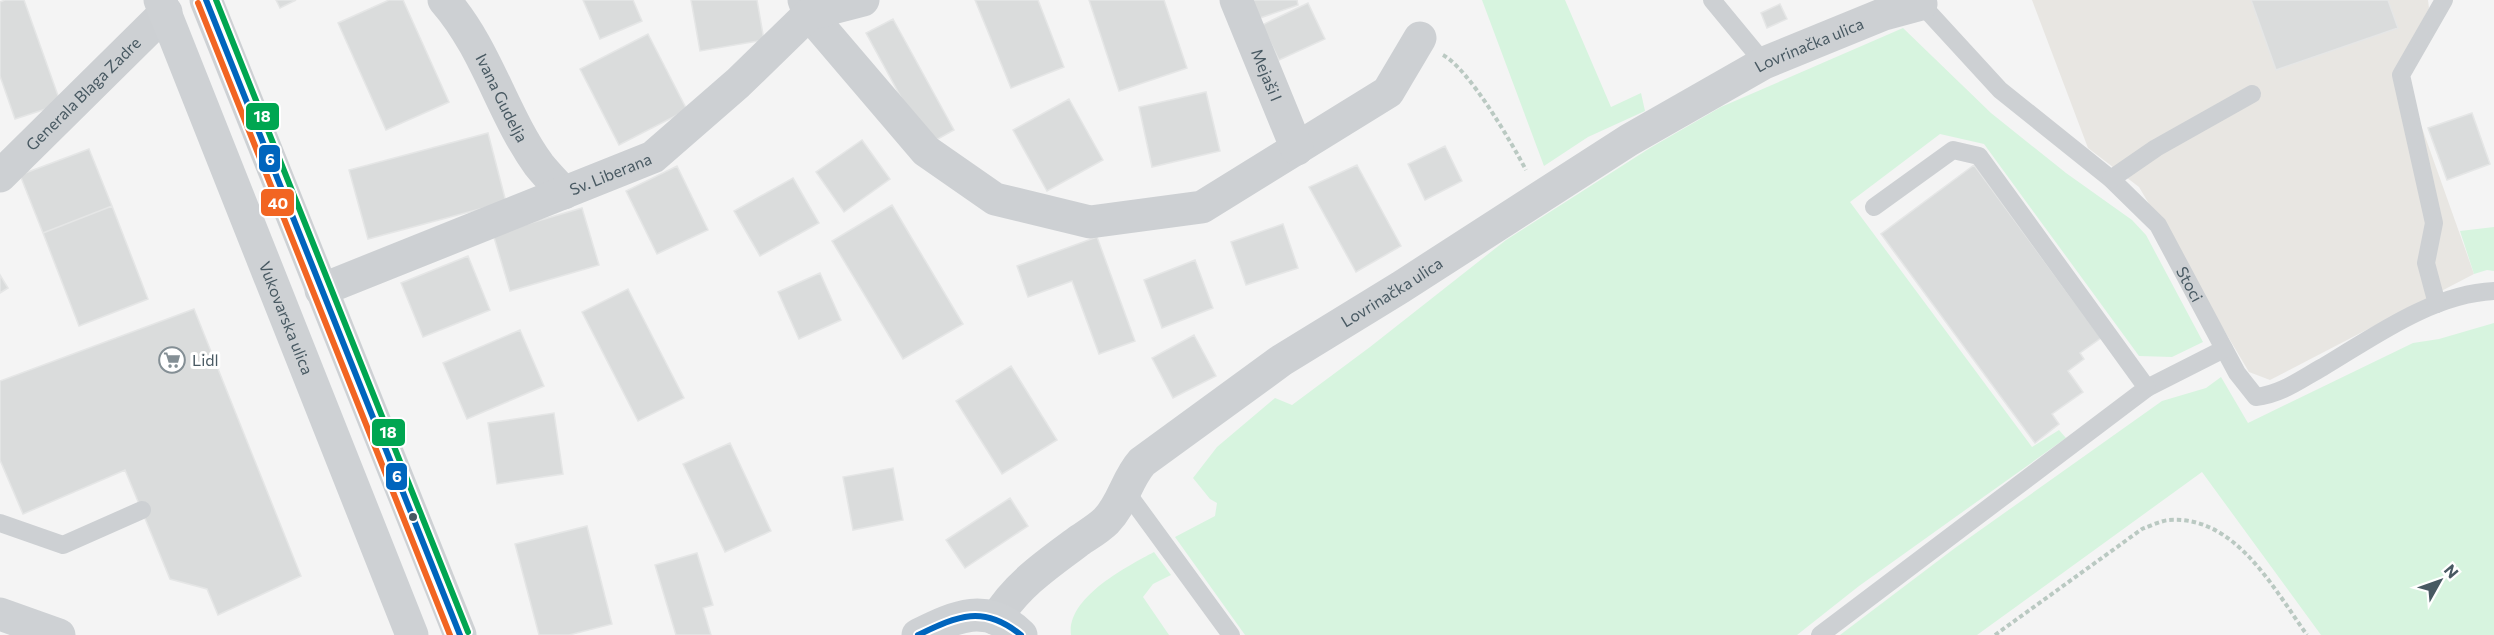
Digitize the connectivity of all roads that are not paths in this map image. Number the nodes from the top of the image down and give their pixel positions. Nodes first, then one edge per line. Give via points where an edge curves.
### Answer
1 (206, 0) edge
2 (444, 0) edge
3 (863, 0) edge
4 (1236, 0) edge
5 (1712, 0) edge
6 (2444, 0) edge
7 (1921, 2) edge
8 (163, 6) edge
9 (806, 7) edge
10 (1417, 43) road end
11 (1764, 63) junction
12 (2252, 94) dead end
13 (1297, 149) junction
14 (0, 176) edge
15 (2111, 178) junction
16 (564, 193) junction
17 (1874, 207) dead end
18 (321, 290) junction
19 (2494, 291) edge
20 (2437, 304) junction
21 (2224, 349) junction
22 (2147, 388) junction
23 (1125, 490) junction
24 (142, 510) dead end
25 (0, 523) edge
26 (0, 614) edge
27 (1008, 627) edge
28 (55, 634) edge
29 (412, 635) edge
30 (460, 635) edge
31 (918, 635) edge
32 (1231, 635) edge
33 (1820, 635) edge

1 - 18 street
2 - 16 street, Ivana Gudelja via 473,38 539,165
3 - 9 street, Sv. Liberana
4 - 13 street, Mejaši I
5 - 11 lane
6 - 20 lane via 2401,75 2434,223 2426,263
7 - 11 street, Lovrinačka ulica
7 - 15 lane, Stoci via 2000,90
8 - 14 street, Generala Blaga Zadre
8 - 29 street, Vukovarska ulica
9 - 13 street via 926,151 995,199 1090,222 1202,207
9 - 16 street, Sv. Liberana via 738,83 653,157
10 - 13 street via 1388,92
11 - 23 street, Lovrinačka ulica via 1629,140 1282,360 1142,462 1132,472
12 - 15 lane
15 - 21 lane, Stoci via 2158,225
16 - 18 street, Sv. Liberana
17 - 22 lane via 1953,150 1979,156
18 - 30 street
19 - 20 lane, Stoci via 2473,292
20 - 21 lane, Stoci via 2268,396 2256,397 2246,387
21 - 22 lane
22 - 33 lane
23 - 27 street, Lovrinačka ulica via 1106,521 1005,603
23 - 32 lane
24 - 25 lane via 63,545
26 - 28 street
27 - 31 street, Lovrinačka ulica via 980,614 966,615

